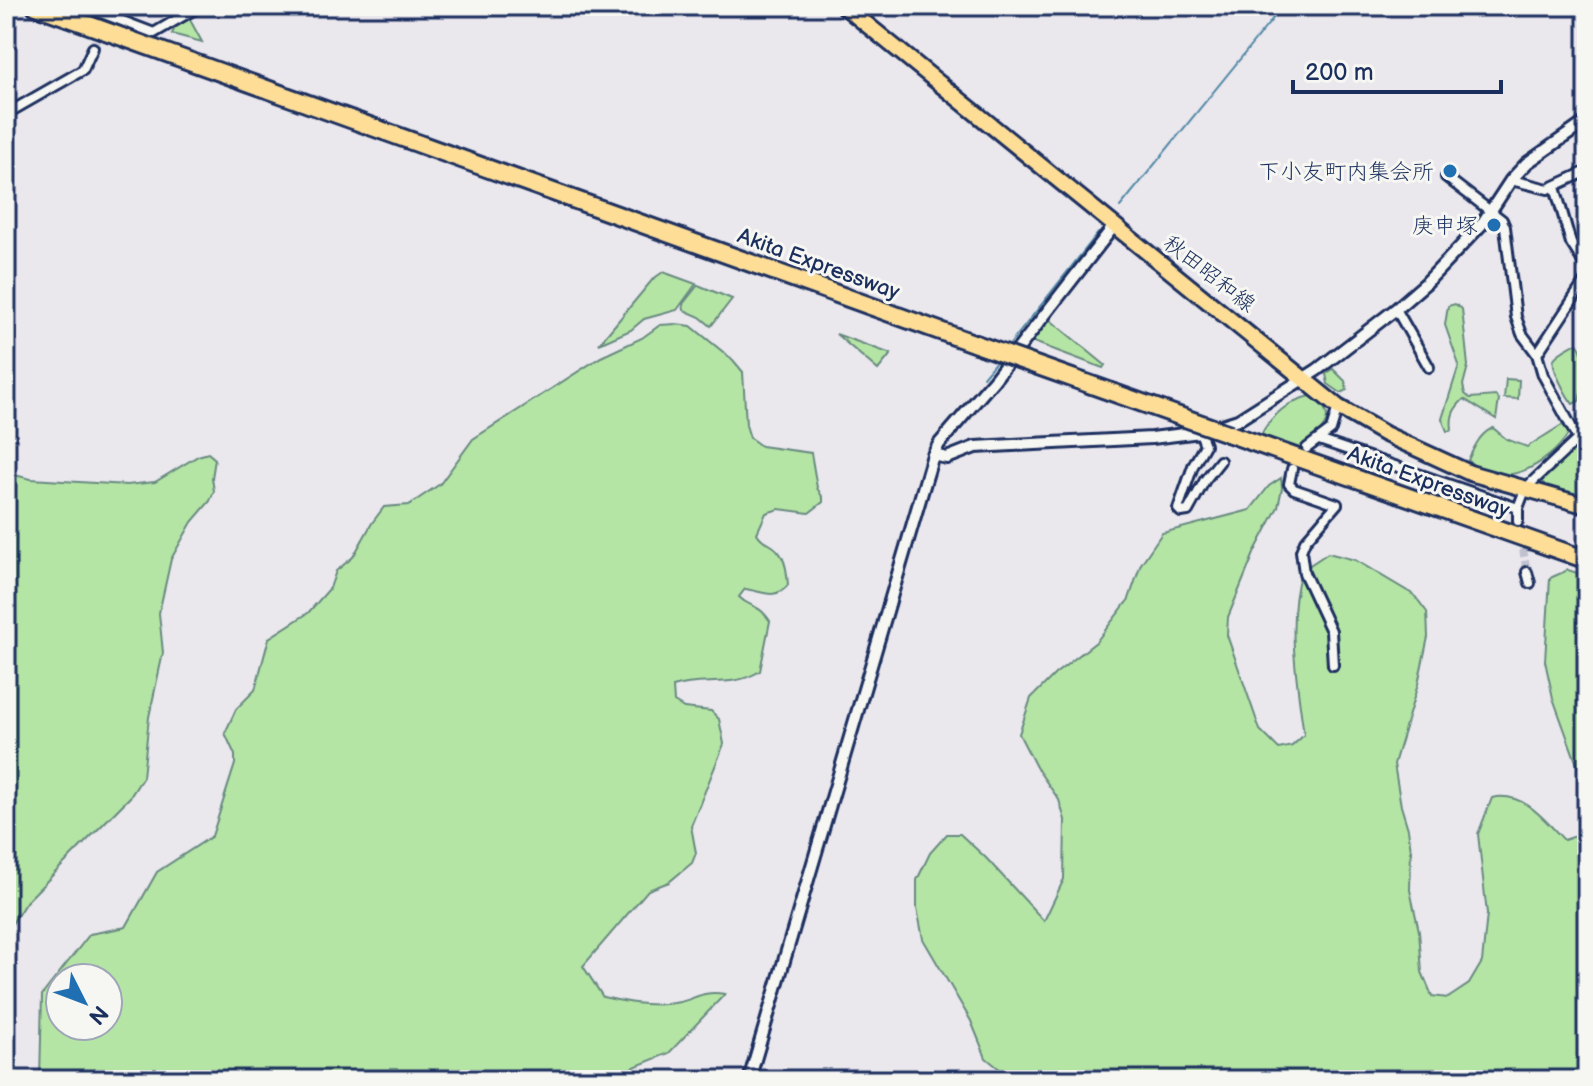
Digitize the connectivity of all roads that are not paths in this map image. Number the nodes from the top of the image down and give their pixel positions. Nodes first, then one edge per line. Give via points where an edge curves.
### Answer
1 (36, 6) edge
2 (83, 6) edge
3 (200, 6) edge
4 (844, 6) edge
5 (869, 6) edge
6 (859, 18) junction
7 (93, 48) tunnel mouth
8 (6, 114) edge
9 (1587, 121) edge
10 (1587, 171) edge
11 (1446, 177) dead end
12 (1511, 180) junction
13 (1555, 187) junction
14 (1490, 212) junction
15 (1114, 226) junction
16 (1587, 268) edge
17 (1587, 278) edge
18 (1396, 309) junction
19 (1537, 354) junction
20 (1429, 367) dead end
21 (1302, 378) junction
22 (1338, 407) junction
23 (1200, 432) junction
24 (1319, 440) junction
25 (1307, 448) dead end
26 (933, 455) junction
27 (1220, 461) dead end
28 (1292, 469) dead end
29 (1530, 484) dead end
30 (1523, 495) dead end
31 (1587, 506) edge
32 (1518, 508) junction
33 (1518, 521) dead end
34 (1587, 560) edge
35 (1527, 572) tunnel mouth
36 (1530, 583) dead end
37 (1333, 665) dead end
38 (749, 1080) edge

1 - 34 highway, Akita Expressway, bridge
2 - 3 street via 154,33
4 - 6 main road, 秋田昭和線
5 - 6 street
6 - 15 main road, 秋田昭和線
7 - 8 street via 83,70
9 - 12 street
10 - 13 street
11 - 14 street
12 - 13 street
12 - 14 street
13 - 16 street via 1571,243
14 - 18 street
14 - 19 street via 1505,227 1516,317
15 - 21 main road, 秋田昭和線
15 - 26 street
17 - 19 street
18 - 20 street
18 - 21 street
19 - 29 street via 1578,439
21 - 22 main road, 秋田昭和線
21 - 23 street via 1238,420
22 - 24 street via 1331,430
22 - 31 main road, 秋田昭和線 via 1470,473
23 - 26 street via 975,447 947,458
23 - 27 street via 1205,445 1193,466 1181,512 1188,511
24 - 25 street
24 - 32 street
26 - 38 street
28 - 37 street via 1289,484 1294,489 1337,504 1301,551 1304,573 1331,631
30 - 32 street
32 - 33 street
35 - 36 street

